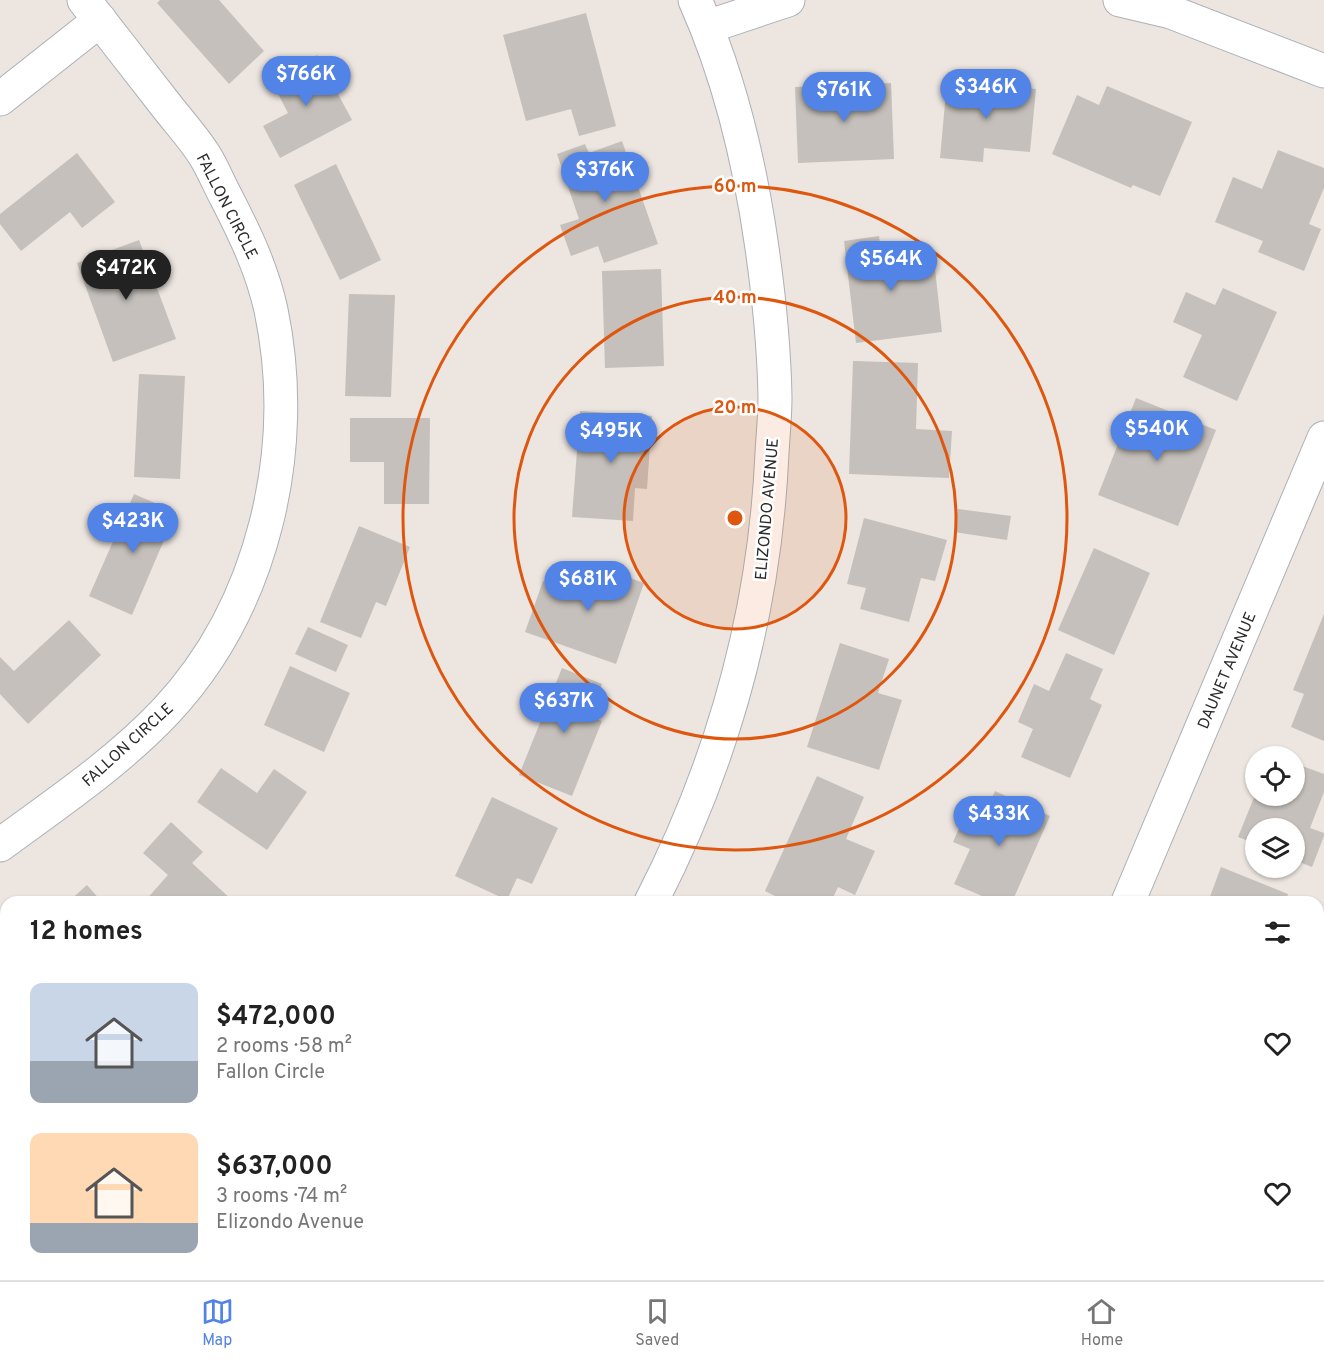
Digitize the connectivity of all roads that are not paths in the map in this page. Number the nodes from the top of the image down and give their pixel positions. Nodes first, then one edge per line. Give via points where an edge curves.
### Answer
1 (788, 0) edge
2 (1120, 0) edge
3 (92, 10) edge
4 (701, 13) edge
5 (1324, 71) edge
6 (0, 99) edge
7 (1324, 438) edge
8 (0, 845) edge
9 (654, 896) edge
10 (1131, 896) edge

1 - 4 street
2 - 5 street via 1171,12
3 - 6 street
3 - 8 street, FALLON CIRCLE via 205,155 254,252 271,309 280,376 280,443 272,502 258,554 235,610 202,665 166,711 102,771
4 - 9 street, ELIZONDO AVENUE via 734,110 753,190 770,303 775,398 770,499 758,589 739,678 712,765
7 - 10 street, DAUNET AVENUE

